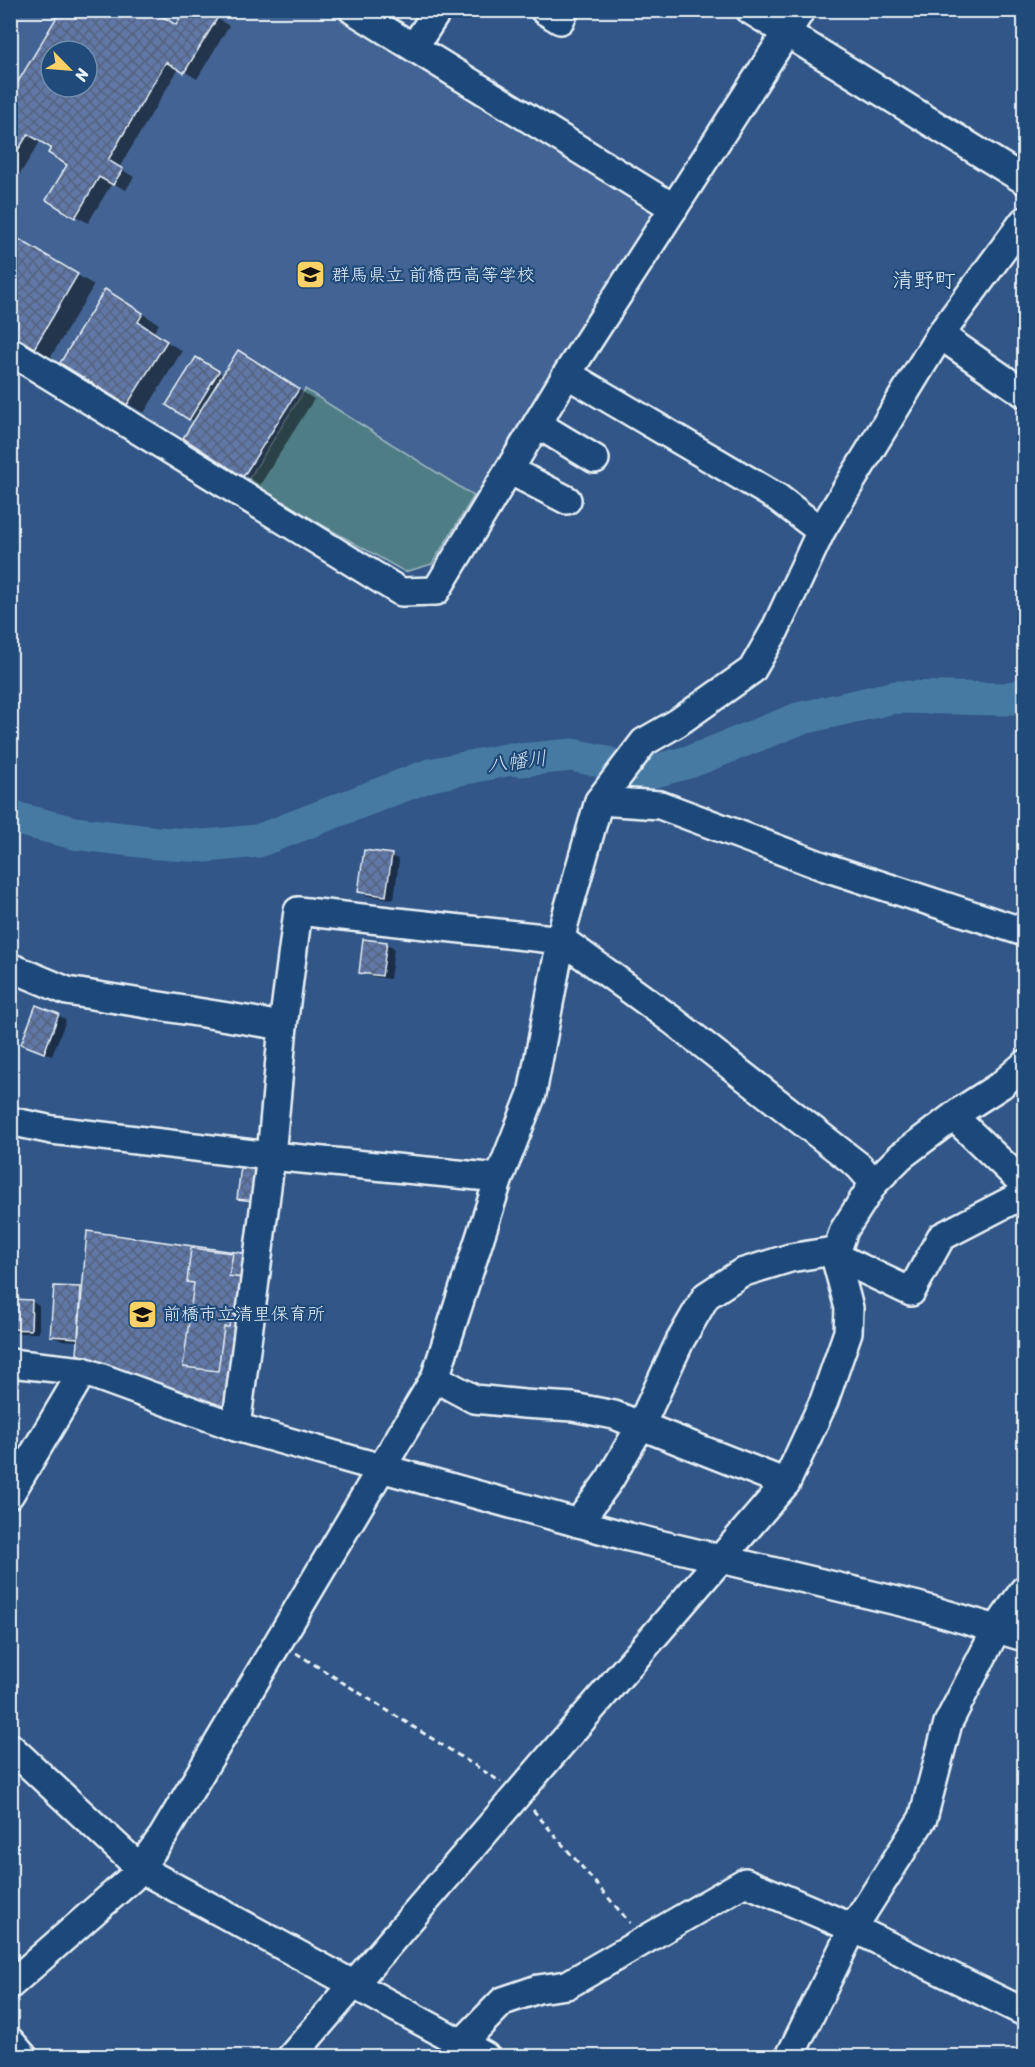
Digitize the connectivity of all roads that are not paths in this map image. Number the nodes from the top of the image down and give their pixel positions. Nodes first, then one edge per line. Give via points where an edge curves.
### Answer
1 (353, 10) edge
2 (438, 10) edge
3 (544, 10) edge
4 (565, 10) edge
5 (750, 10) edge
6 (794, 22) edge
7 (414, 47) junction
8 (1024, 180) edge
9 (674, 208) junction
10 (1024, 221) edge
11 (940, 335) junction
12 (10, 351) edge
13 (567, 374) junction
14 (1024, 393) edge
15 (537, 424) junction
16 (595, 459) dead end
17 (509, 470) junction
18 (567, 500) dead end
19 (821, 531) junction
20 (600, 801) junction
21 (1024, 932) edge
22 (562, 940) junction
23 (10, 966) edge
24 (284, 1026) junction
25 (1024, 1065) edge
26 (954, 1118) junction
27 (10, 1121) edge
28 (271, 1156) junction
29 (499, 1178) junction
30 (874, 1183) junction
31 (1024, 1184) edge
32 (1024, 1194) edge
33 (835, 1256) junction
34 (10, 1363) edge
35 (82, 1371) junction
36 (435, 1378) junction
37 (236, 1427) junction
38 (640, 1427) junction
39 (381, 1468) junction
40 (786, 1483) junction
41 (10, 1494) edge
42 (579, 1523) junction
43 (720, 1559) junction
44 (1024, 1590) edge
45 (996, 1630) junction
46 (1024, 1637) edge
47 (10, 1747) edge
48 (141, 1869) junction
49 (853, 1928) junction
50 (354, 1984) junction
51 (10, 1985) edge
52 (1024, 2012) edge
53 (10, 2041) edge
54 (456, 2050) edge
55 (23, 2056) edge
56 (292, 2056) edge
57 (485, 2056) edge
58 (790, 2056) edge

1 - 7 street
2 - 7 street
3 - 4 street via 560,20
5 - 6 street
6 - 8 street
6 - 9 street
7 - 9 street
9 - 13 street
10 - 11 street
11 - 14 street
11 - 19 street
12 - 17 street via 400,592 436,591
13 - 15 street
13 - 19 street via 778,498
15 - 16 street
15 - 17 street
17 - 18 street
19 - 20 street via 752,670 644,742
20 - 21 street via 660,805 825,867
20 - 22 street
22 - 24 street via 298,911
22 - 29 street via 532,1094
22 - 30 street via 672,1020 859,1166
23 - 24 street via 67,991
24 - 28 street
25 - 26 street
26 - 30 street via 901,1156
26 - 31 street
27 - 28 street via 52,1130
28 - 29 street
28 - 37 street
29 - 36 street
30 - 33 street via 844,1230
32 - 33 street via 941,1237 911,1292
33 - 38 street via 826,1252 741,1273 706,1296
33 - 40 street via 849,1308 848,1332 824,1401
34 - 35 street
35 - 37 street
35 - 41 street
36 - 38 street via 474,1399 573,1407 614,1415
36 - 39 street
37 - 39 street
38 - 40 street
38 - 42 street
39 - 42 street
39 - 48 street
40 - 43 street
42 - 43 street
43 - 45 street via 918,1606
43 - 50 street
44 - 45 street
45 - 46 street
45 - 49 street via 948,1723 923,1818
47 - 48 street
48 - 50 street
48 - 51 street
49 - 52 street
49 - 54 street via 746,1882 567,1985 538,1989 503,2001
49 - 58 street
50 - 54 street
50 - 56 street
53 - 55 street
54 - 57 street

